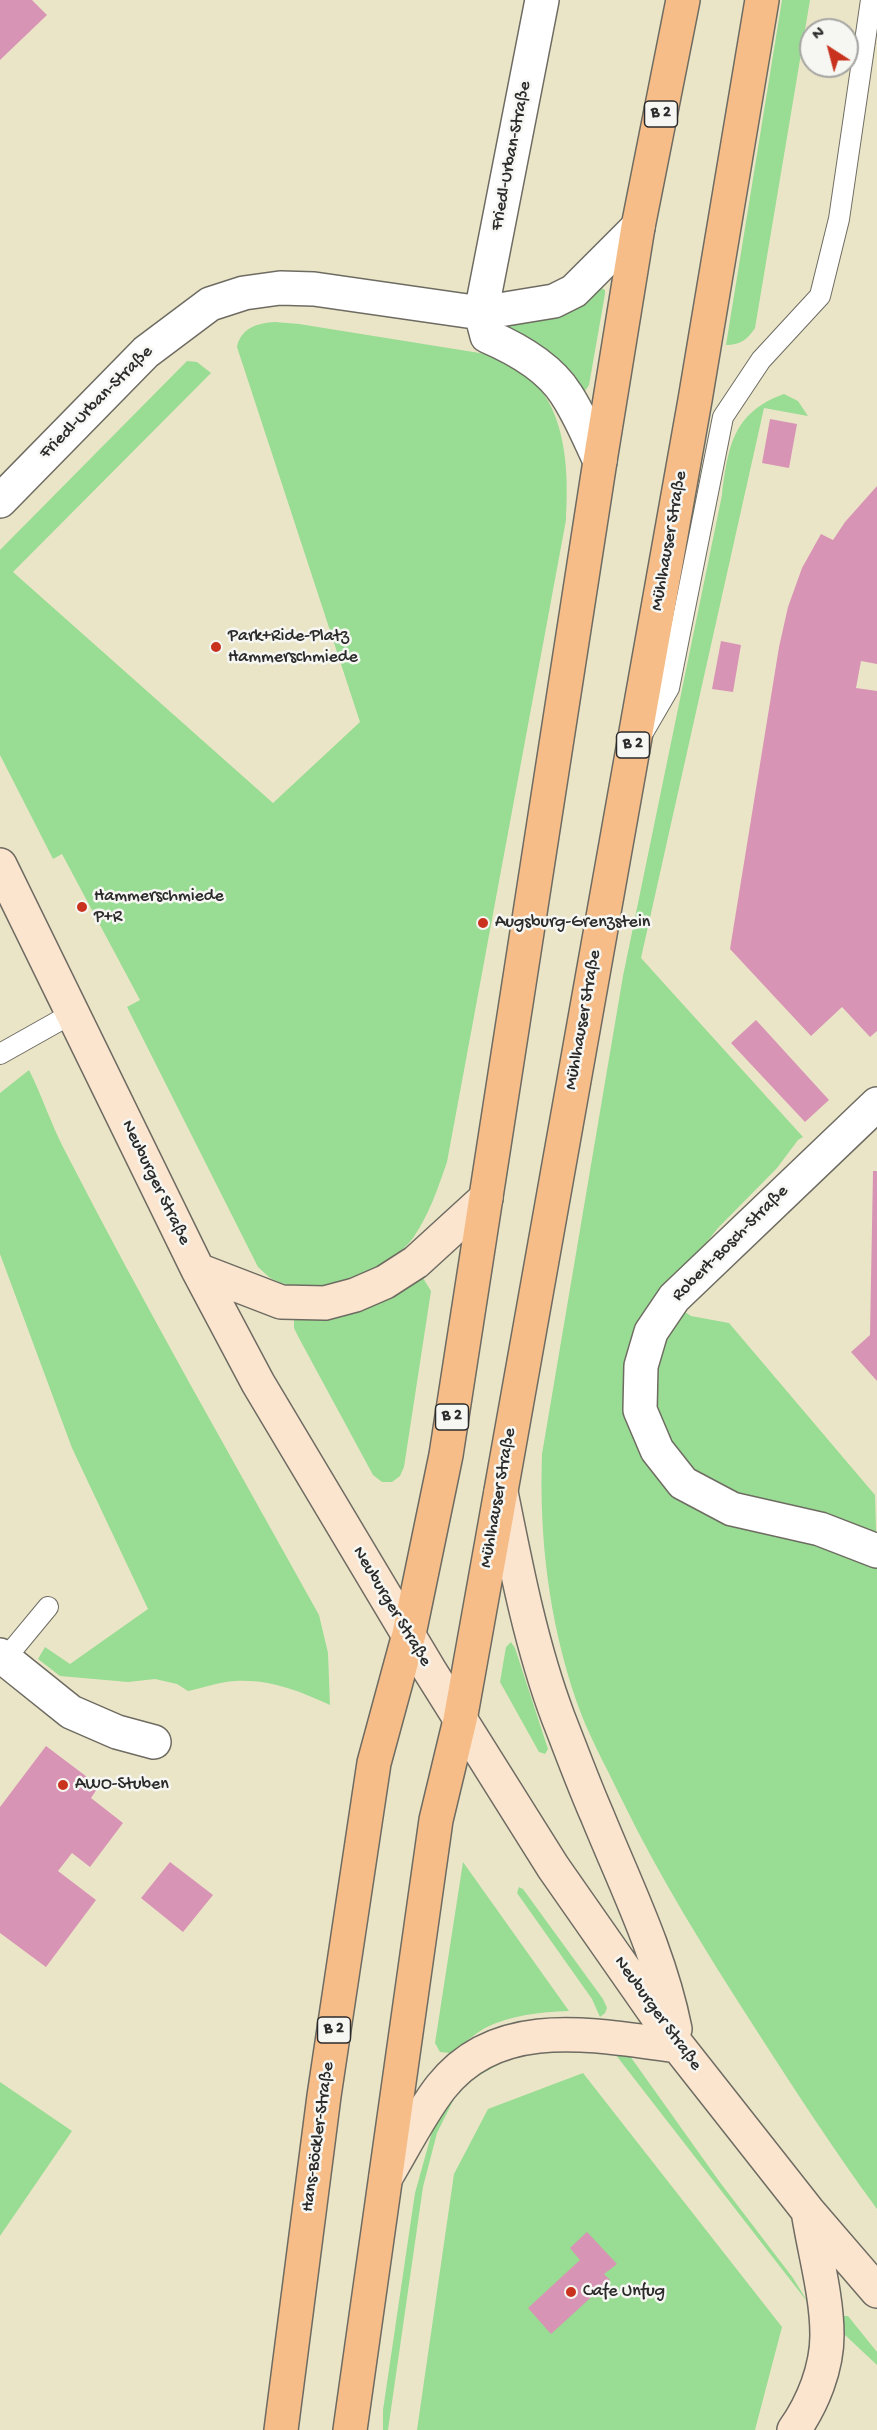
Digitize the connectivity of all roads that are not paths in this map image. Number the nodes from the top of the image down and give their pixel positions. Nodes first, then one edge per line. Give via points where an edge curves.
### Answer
1 (542, 0) edge
2 (683, 0) edge
3 (762, 0) edge
4 (871, 0) edge
5 (638, 227) junction
6 (481, 313) junction
7 (600, 461) junction
8 (0, 501) edge
9 (632, 752) junction
10 (0, 865) edge
11 (73, 1013) junction
12 (0, 1054) edge
13 (877, 1104) edge
14 (486, 1198) junction
15 (198, 1270) junction
16 (501, 1489) junction
17 (877, 1551) edge
18 (48, 1607) dead end
19 (409, 1634) junction
20 (2, 1657) edge
21 (460, 1720) junction
22 (154, 1742) dead end
23 (678, 2046) junction
24 (386, 2177) junction
25 (808, 2211) junction
26 (877, 2291) edge
27 (281, 2430) edge
28 (350, 2430) edge
29 (794, 2430) edge

1 - 6 street, Friedl-Urban-Straße
2 - 5 main road, B 2
3 - 9 main road, Mühlhauser Straße / B 2
4 - 9 lane via 838,219 820,296 760,360 723,417 669,688
5 - 6 street, Friedl-Urban-Straße via 574,291 554,301
5 - 7 main road, B 2
6 - 7 street via 487,336 546,372 565,392
6 - 8 street, Friedl-Urban-Straße via 314,289 244,293 210,304 146,352
7 - 14 main road, B 2
9 - 16 main road, Mühlhauser Straße / B 2
10 - 11 street, Neuburger Straße
11 - 12 lane
11 - 15 street, Neuburger Straße
13 - 17 street, Robert-Bosch-Straße via 674,1298 651,1332 644,1355 640,1410 657,1450 683,1483 732,1509 820,1529
14 - 15 street via 416,1262 385,1282 325,1303 281,1302
14 - 19 main road, B 2 via 446,1455
15 - 19 street, Neuburger Straße via 264,1393
16 - 21 main road, Mühlhauser Straße / B 2
16 - 23 street via 542,1668 656,1959
18 - 20 lane
19 - 21 street, Neuburger Straße
19 - 27 main road, Hans-Böckler-Straße / B 2 via 374,1763 324,2096
20 - 22 street via 71,1712 117,1732
21 - 23 street, Neuburger Straße via 553,1867
21 - 24 main road, B 2 via 436,1820
23 - 24 street via 566,2033 520,2038 483,2053 442,2087
23 - 25 street, Neuburger Straße
24 - 28 main road, B 2
25 - 26 street, Neuburger Straße
25 - 29 street via 827,2335 821,2376

